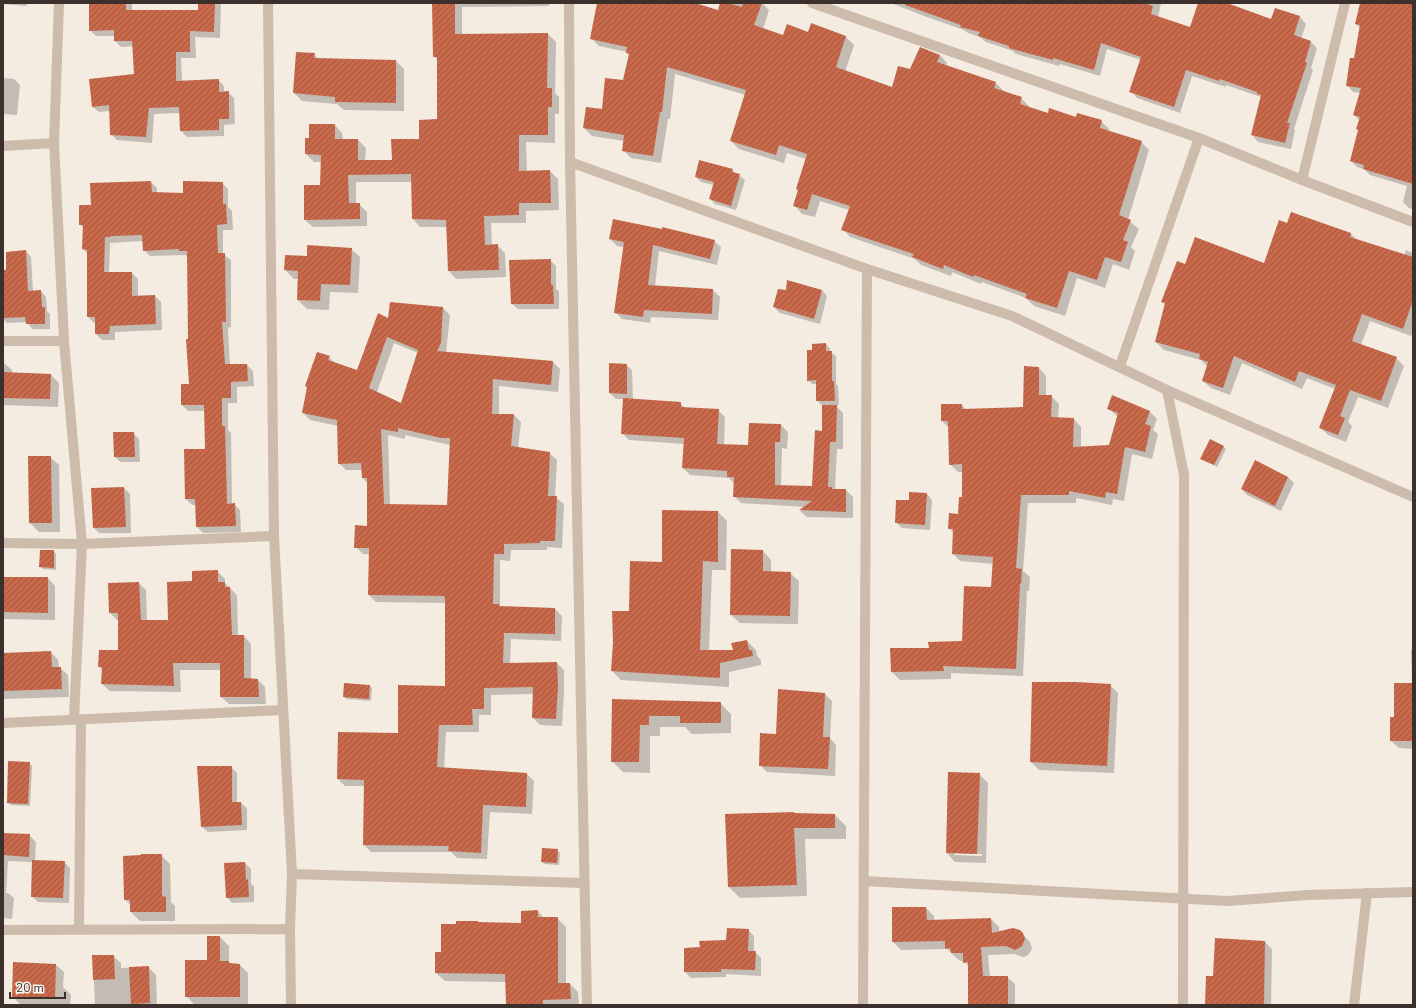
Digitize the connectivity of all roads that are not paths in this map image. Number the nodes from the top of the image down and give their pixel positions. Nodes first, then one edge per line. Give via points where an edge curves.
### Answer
1 (59, 3) edge
2 (268, 3) edge
3 (569, 3) edge
4 (812, 3) edge
5 (1345, 3) edge
6 (1199, 138) junction
7 (54, 143) junction
8 (3, 146) edge
9 (570, 162) junction
10 (1302, 180) junction
11 (1413, 222) edge
12 (867, 269) junction
13 (3, 341) edge
14 (64, 341) junction
15 (1120, 366) junction
16 (1167, 390) junction
17 (1413, 497) edge
18 (274, 536) junction
19 (3, 543) edge
20 (82, 544) junction
21 (283, 710) junction
22 (77, 719) junction
23 (3, 722) edge
24 (292, 874) junction
25 (864, 881) junction
26 (584, 883) junction
27 (1413, 892) edge
28 (1368, 893) junction
29 (1183, 899) junction
30 (78, 929) junction
31 (290, 929) junction
32 (3, 930) edge
33 (291, 1005) edge
34 (587, 1005) edge
35 (863, 1005) edge
36 (1183, 1005) edge
37 (1354, 1005) edge

1 - 7 street
2 - 18 street
3 - 9 street
4 - 6 street
5 - 10 street
6 - 10 street
6 - 15 street
7 - 8 street
7 - 14 street
9 - 12 street
9 - 26 street
10 - 11 street
12 - 15 street via 1012,316
12 - 25 street
13 - 14 street
14 - 20 street
15 - 16 street
16 - 17 street
16 - 29 street via 1184,474
18 - 20 street
18 - 21 street
19 - 20 street
20 - 22 street
21 - 22 street
21 - 24 street
22 - 23 street
22 - 30 street
24 - 26 street
24 - 31 street
25 - 29 street
25 - 35 street
26 - 34 street
27 - 28 street
28 - 29 street via 1227,901
28 - 37 street
29 - 36 street
30 - 31 street
30 - 32 street
31 - 33 street

